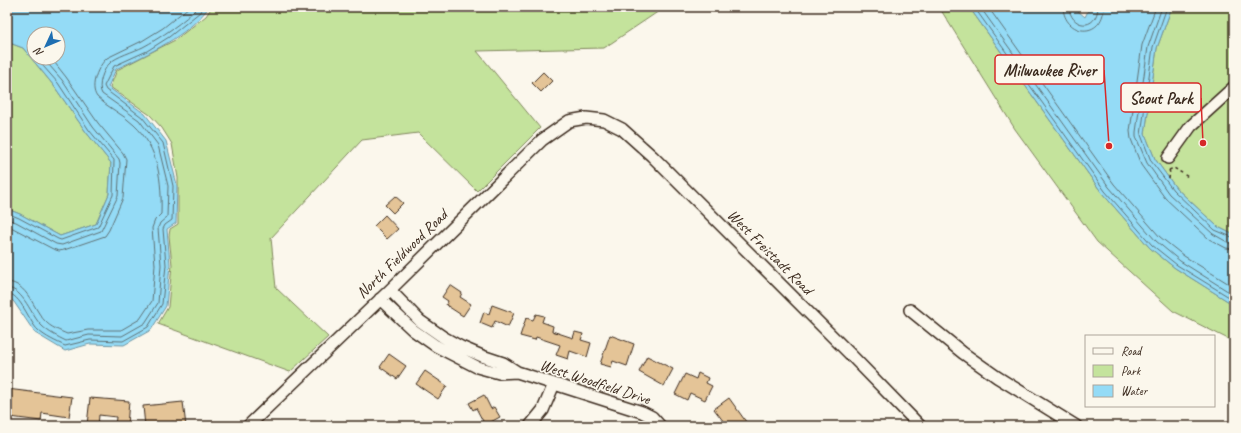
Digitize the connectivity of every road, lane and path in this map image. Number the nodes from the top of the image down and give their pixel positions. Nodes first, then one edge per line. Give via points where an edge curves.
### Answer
1 (1234, 87) edge
2 (586, 118) joint
3 (1168, 158) dead end
4 (1169, 170) dead end
5 (1188, 177) dead end
6 (390, 290) junction
7 (380, 299) junction
8 (910, 310) dead end
9 (416, 325) junction
10 (554, 384) junction
11 (248, 426) edge
12 (530, 426) edge
13 (660, 426) edge
14 (920, 426) edge
15 (1076, 426) edge

1 - 3 street via 1192,126
2 - 6 street, North Fieldwood Road via 569,121 542,140
2 - 14 street, West Freistadt Road via 604,120 622,129 652,156
4 - 5 path via 1174,168
6 - 7 street, North Fieldwood Road
6 - 9 street, West Woodfield Drive
7 - 9 street, West Woodfield Drive
7 - 11 street, North Fieldwood Road
8 - 15 street via 997,377
9 - 10 street, West Woodfield Drive via 436,346 459,352 477,367 499,373 517,372
10 - 12 street via 542,410
10 - 13 street, West Woodfield Drive via 642,412 652,417

